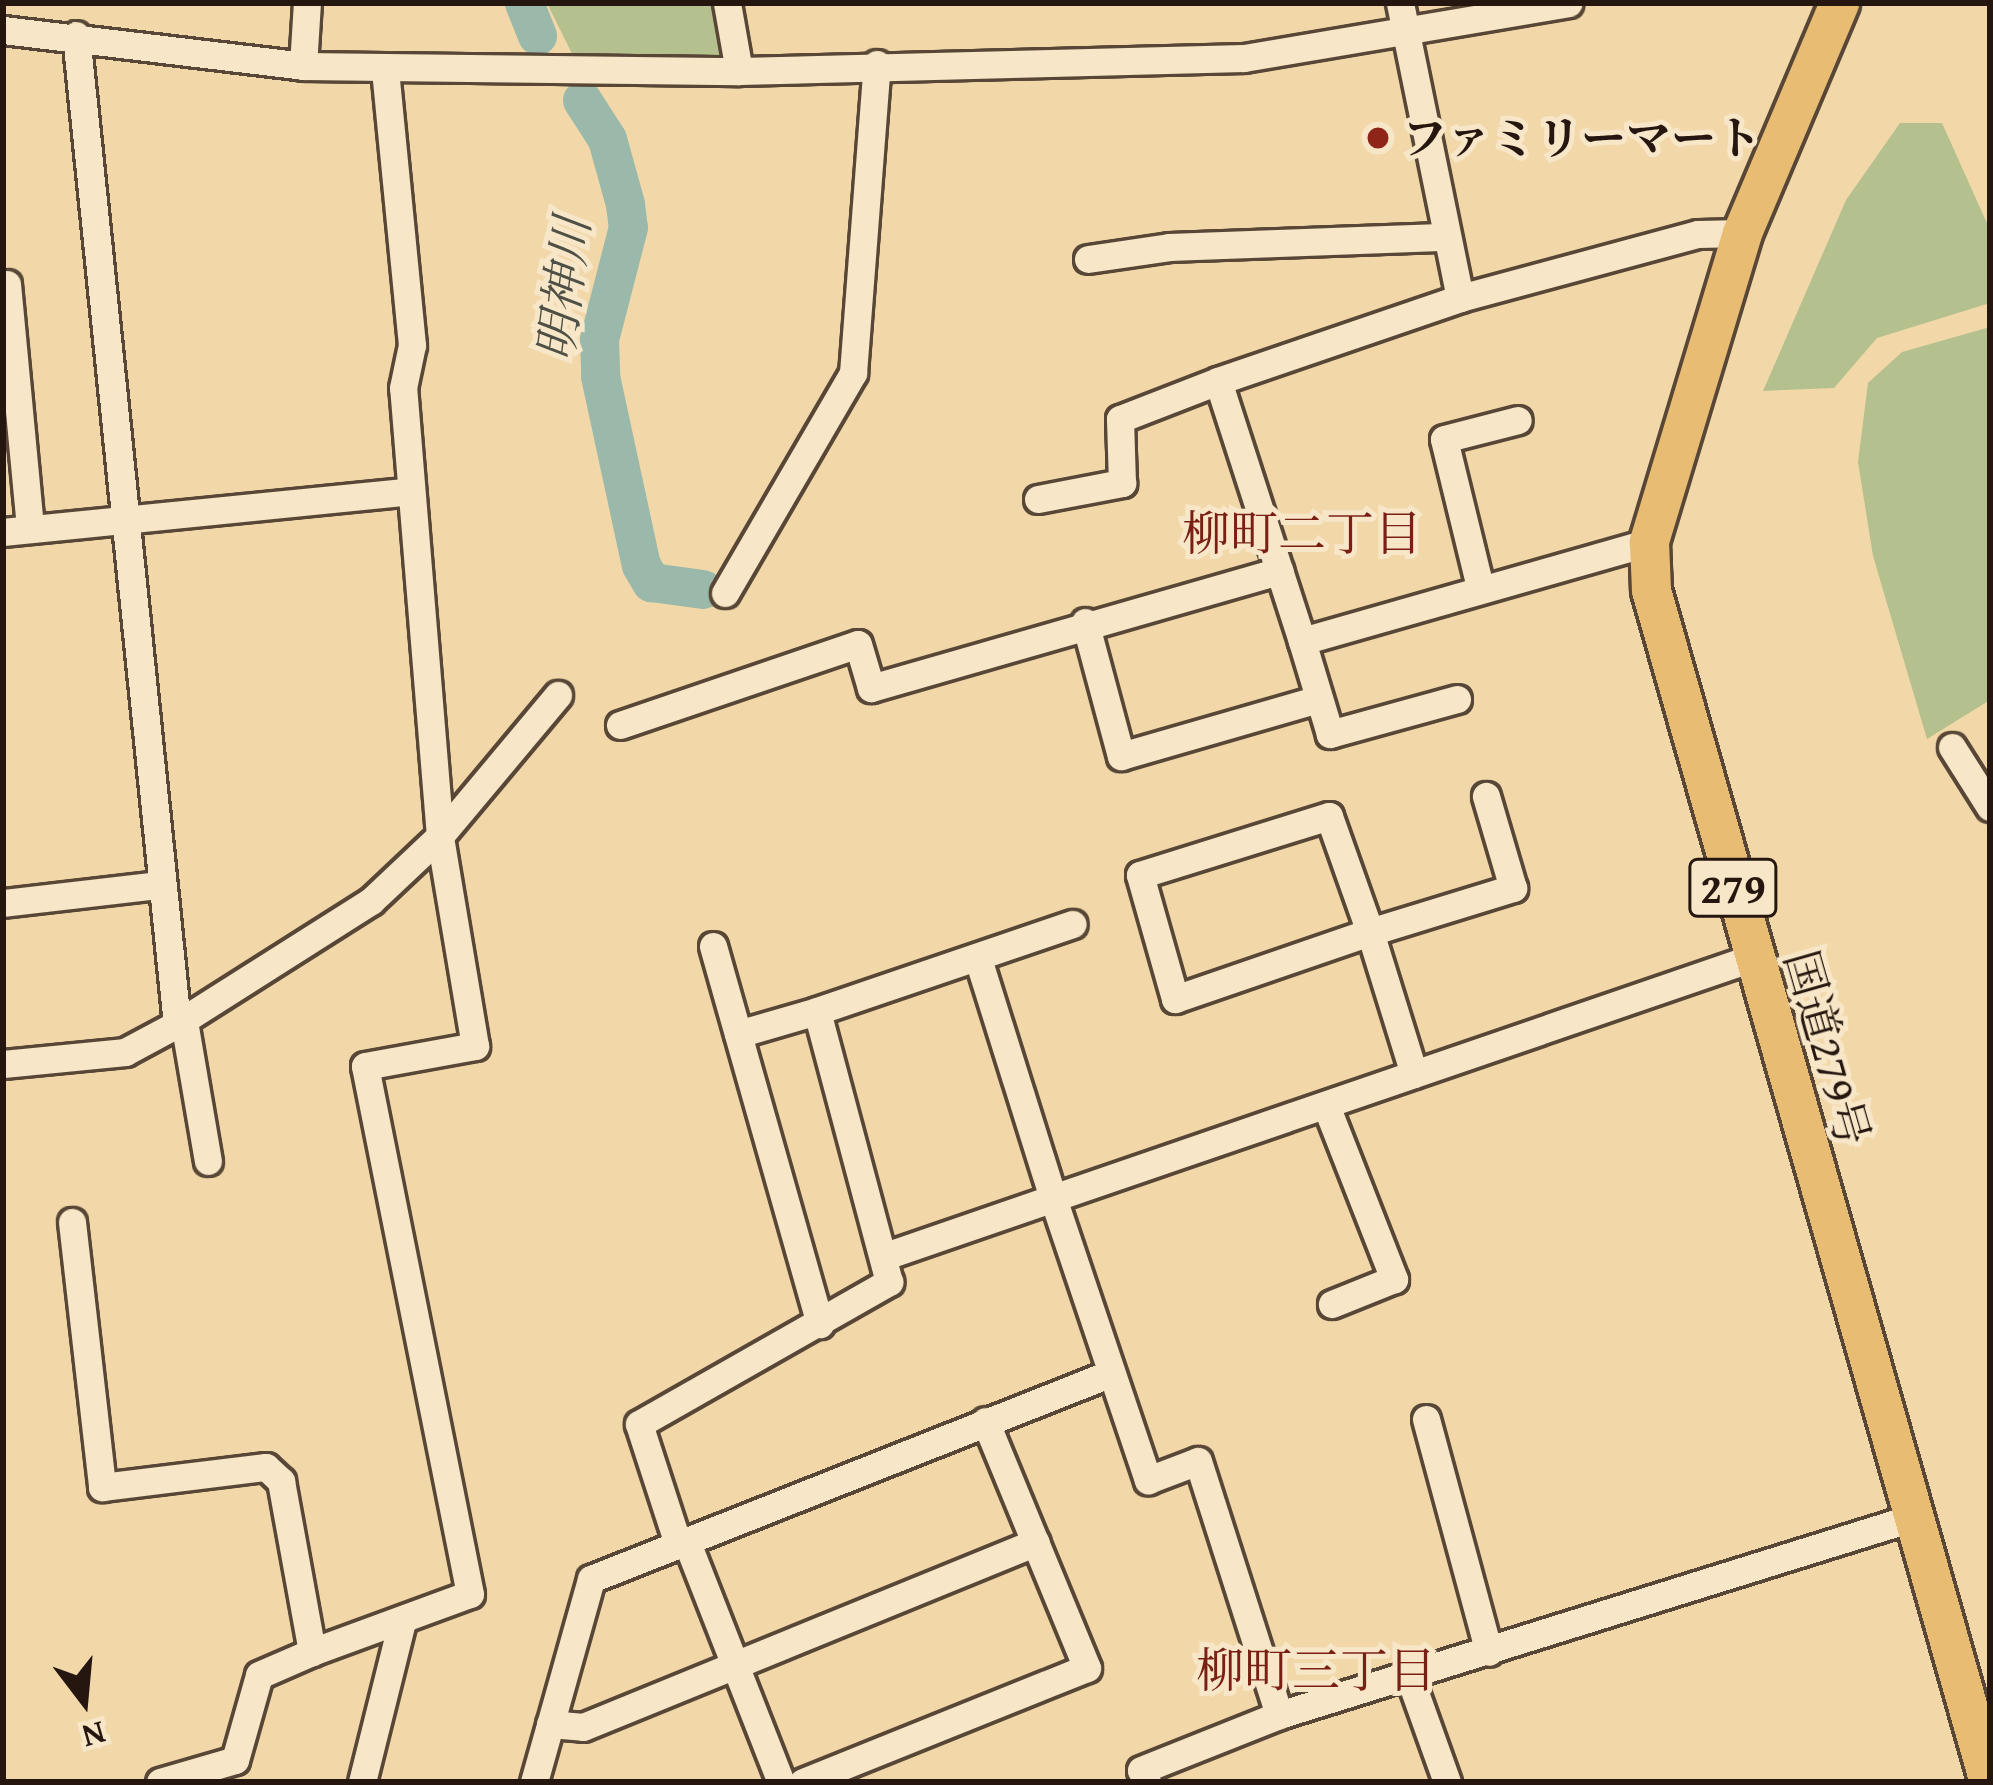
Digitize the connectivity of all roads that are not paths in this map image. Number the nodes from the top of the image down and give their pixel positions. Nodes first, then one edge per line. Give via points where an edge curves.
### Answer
1 (307, 3) edge
2 (727, 3) edge
3 (1400, 3) edge
4 (1568, 3) edge
5 (1839, 3) edge
6 (12, 21) edge
7 (76, 35) junction
8 (1406, 36) junction
9 (877, 64) junction
10 (303, 66) junction
11 (385, 68) junction
12 (740, 71) junction
13 (1742, 233) junction
14 (1447, 236) junction
15 (1088, 259) dead end
16 (7, 284) dead end
17 (1460, 298) junction
18 (9, 353) edge
19 (1218, 380) junction
20 (1518, 420) dead end
21 (14, 456) edge
22 (411, 491) junction
23 (1038, 499) dead end
24 (125, 521) junction
25 (17, 531) edge
26 (1648, 542) junction
27 (1280, 571) junction
28 (1480, 587) junction
29 (725, 593) dead end
30 (1085, 622) junction
31 (1302, 641) junction
32 (558, 695) dead end
33 (1319, 699) junction
34 (1457, 699) dead end
35 (620, 725) dead end
36 (1952, 747) dead end
37 (1486, 796) dead end
38 (1990, 807) edge
39 (440, 836) junction
40 (158, 885) junction
41 (3, 903) edge
42 (1073, 925) dead end
43 (1370, 932) junction
44 (713, 946) dead end
45 (1753, 958) junction
46 (978, 959) junction
47 (818, 1011) junction
48 (181, 1022) junction
49 (738, 1034) junction
50 (3, 1064) edge
51 (1414, 1074) junction
52 (1327, 1108) junction
53 (208, 1161) dead end
54 (1052, 1198) junction
55 (72, 1222) dead end
56 (885, 1256) junction
57 (1332, 1304) dead end
58 (820, 1324) junction
59 (1109, 1374) junction
60 (1426, 1419) dead end
61 (986, 1421) junction
62 (1912, 1518) junction
63 (682, 1542) junction
64 (1036, 1542) junction
65 (400, 1625) junction
66 (312, 1652) junction
67 (1489, 1652) junction
68 (735, 1665) junction
69 (1408, 1673) junction
70 (1279, 1715) junction
71 (550, 1724) junction
72 (780, 1780) edge
73 (160, 1782) edge
74 (362, 1782) edge
75 (534, 1782) edge
76 (1147, 1782) edge
77 (1447, 1782) edge
78 (1989, 1782) edge

1 - 10 street
2 - 12 street
3 - 8 street
4 - 8 street
5 - 13 highway, 国道279号 / 279
6 - 7 street
7 - 10 street
7 - 24 street
8 - 9 street via 1244,58
8 - 14 street
9 - 12 street
9 - 29 street via 853,373
10 - 11 street
11 - 12 street
11 - 22 street via 412,346 403,388
13 - 17 street via 1698,235
13 - 26 highway, 国道279号 / 279
14 - 15 street
14 - 17 street
16 - 18 street
17 - 19 street
18 - 21 street
19 - 23 street via 1120,419 1122,483
19 - 27 street
20 - 28 street via 1444,440
21 - 25 street
22 - 24 street
22 - 39 street
24 - 25 street
24 - 40 street
26 - 28 street
26 - 45 highway, 国道279号 / 279 via 1667,660
27 - 30 street
27 - 31 street
28 - 31 street
30 - 33 street via 1120,756
30 - 35 street via 871,688 858,644
31 - 33 street
32 - 39 street
33 - 34 street via 1330,734
36 - 38 street
37 - 43 street via 1513,888
39 - 48 street via 370,901
39 - 65 street via 475,1046 365,1066 470,1594
40 - 41 street
40 - 48 street
42 - 46 street
43 - 43 street via 1329,816 1140,875 1175,999
43 - 51 street
44 - 49 street
45 - 51 street
45 - 62 highway, 国道279号 / 279
46 - 47 street
46 - 54 street
47 - 49 street
47 - 56 street
48 - 50 street via 125,1052
48 - 53 street
49 - 58 street
51 - 52 street
52 - 54 street
52 - 57 street via 1394,1280
54 - 56 street
54 - 59 street
55 - 66 street via 102,1487 266,1467 281,1481
56 - 58 street via 889,1282
58 - 63 street via 639,1424
59 - 61 street
59 - 70 street via 1148,1480 1198,1461
60 - 67 street
61 - 63 street
61 - 64 street
62 - 67 street
62 - 78 highway, 国道279号 / 279
63 - 68 street
63 - 71 street via 591,1579
64 - 68 street
64 - 72 street via 1087,1668
65 - 66 street
65 - 74 street
66 - 73 street via 259,1675 235,1760
67 - 69 street
68 - 71 street via 583,1727
68 - 72 street
69 - 70 street
69 - 77 street
70 - 76 street via 1141,1770
71 - 75 street

